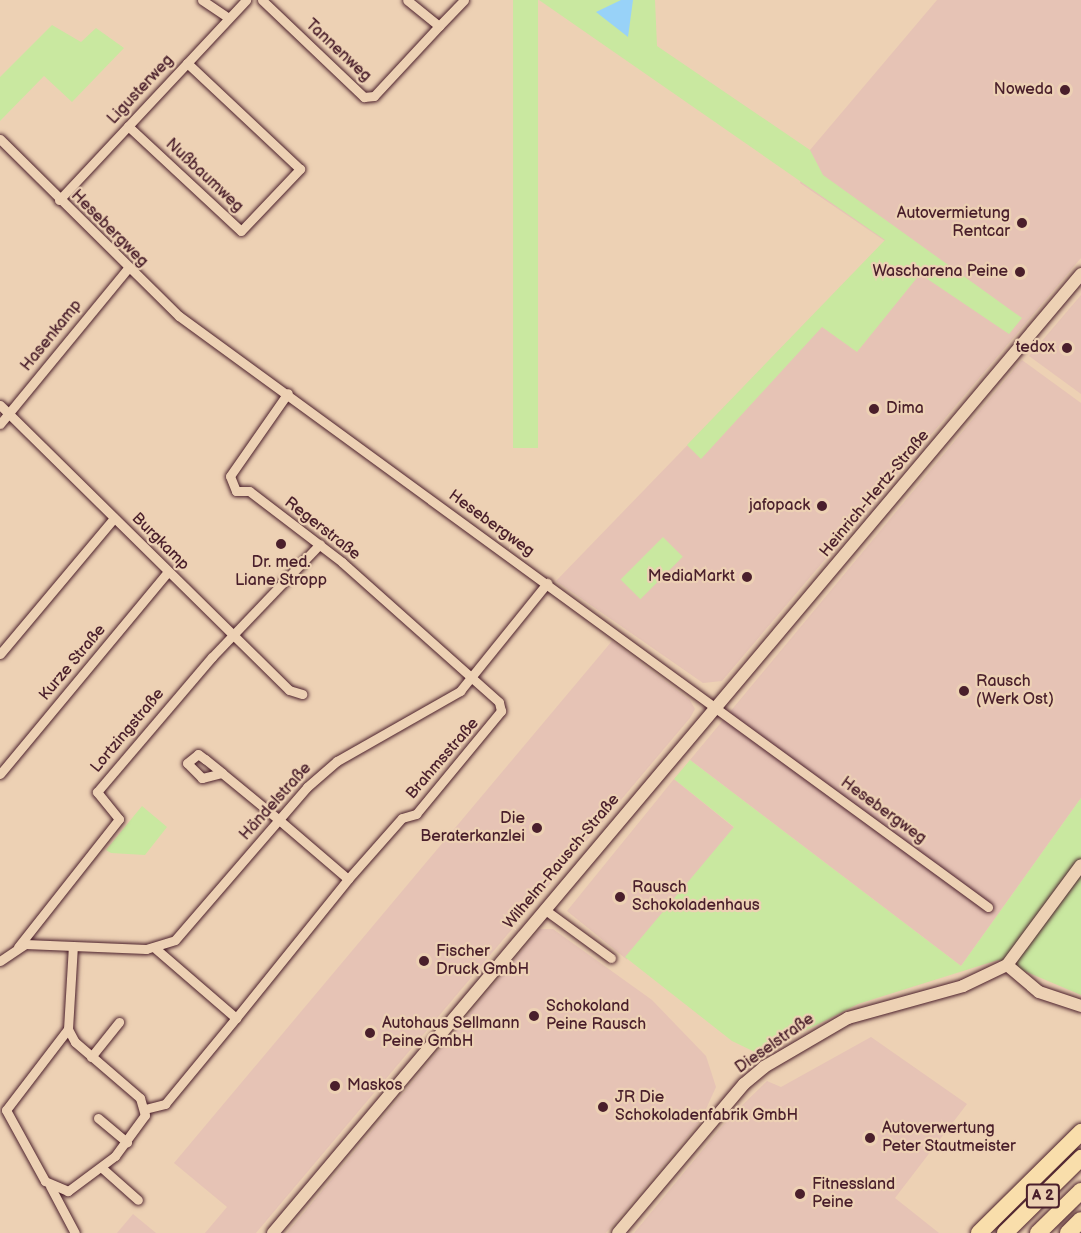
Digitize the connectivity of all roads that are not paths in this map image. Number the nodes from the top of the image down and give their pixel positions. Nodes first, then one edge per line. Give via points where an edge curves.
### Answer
1 (202, 0) edge
2 (246, 0) edge
3 (262, 0) edge
4 (407, 0) edge
5 (464, 0) edge
6 (229, 18) junction
7 (439, 26) junction
8 (187, 63) junction
9 (128, 126) junction
10 (0, 139) edge
11 (59, 200) junction
12 (128, 268) junction
13 (1081, 274) edge
14 (288, 393) junction
15 (0, 405) edge
16 (8, 414) junction
17 (0, 424) edge
18 (114, 518) junction
19 (320, 544) junction
20 (168, 572) junction
21 (547, 583) junction
22 (233, 635) junction
23 (0, 654) edge
24 (474, 678) junction
25 (302, 694) dead end
26 (715, 706) junction
27 (222, 773) dead end
28 (0, 774) edge
29 (278, 819) junction
30 (1081, 865) edge
31 (348, 879) junction
32 (988, 907) dead end
33 (544, 909) junction
34 (74, 946) junction
35 (18, 947) junction
36 (156, 949) junction
37 (611, 958) dead end
38 (0, 961) edge
39 (1007, 965) junction
40 (1081, 1006) edge
41 (236, 1018) junction
42 (119, 1022) dead end
43 (68, 1029) junction
44 (91, 1057) junction
45 (145, 1109) junction
46 (98, 1118) dead end
47 (1081, 1132) edge
48 (127, 1142) junction
49 (1081, 1158) edge
50 (102, 1168) junction
51 (50, 1186) junction
52 (1081, 1191) edge
53 (138, 1200) dead end
54 (1081, 1220) edge
55 (75, 1233) edge
56 (273, 1233) edge
57 (618, 1233) edge
58 (979, 1233) edge
59 (1005, 1233) edge
60 (1038, 1233) edge
61 (1068, 1233) edge

1 - 6 street
2 - 6 street, Ligusterweg
3 - 7 street, Tannenweg via 364,97 374,96
4 - 7 street
5 - 7 street, Tannenweg
6 - 8 street, Ligusterweg
8 - 9 street, Ligusterweg
8 - 9 street, Nußbaumweg via 300,169 241,231
9 - 11 street, Ligusterweg
10 - 11 street, Hesebergweg
11 - 12 street, Hesebergweg
12 - 14 street, Hesebergweg via 179,316
12 - 16 street, Hasenkamp
13 - 26 street, Heinrich-Hertz-Straße
14 - 19 street, Regerstraße via 230,476 236,491 249,491
14 - 21 street, Hesebergweg
15 - 16 street, Burgkamp
16 - 17 street, Hasenkamp
16 - 18 street, Burgkamp
18 - 20 street, Burgkamp
18 - 23 street
19 - 22 street, Lortzingstraße
19 - 24 street, Regerstraße
20 - 22 street, Burgkamp
20 - 28 street, Kurze Straße
21 - 24 street, Händelstraße
21 - 26 street, Hesebergweg
22 - 25 street, Burgkamp via 289,690
22 - 35 street, Lortzingstraße via 97,792 119,819
24 - 29 street, Händelstraße via 433,710 337,761
24 - 31 street, Brahmsstraße via 499,702 500,716 416,814 402,818
26 - 32 street, Hesebergweg
26 - 33 street, Wilhelm-Rausch-Straße
27 - 29 street
29 - 31 street
29 - 36 street, Händelstraße via 184,932
30 - 39 street
31 - 41 street, Brahmsstraße
33 - 37 street
33 - 56 street, Wilhelm-Rausch-Straße
34 - 35 street
34 - 36 street
34 - 43 street
35 - 38 street
36 - 41 street
39 - 40 street via 1038,992
39 - 57 street, Dieselstraße via 963,986 868,1010 800,1043 744,1084
41 - 45 street, Brahmsstraße via 165,1104
42 - 44 street
43 - 44 street
43 - 51 street via 6,1110
44 - 45 street via 140,1098
45 - 48 street via 142,1123
46 - 48 street
47 - 58 highway
48 - 50 street
49 - 59 highway, A 2
50 - 51 street via 68,1191
50 - 53 street
51 - 55 street
52 - 60 highway, A 2
54 - 61 highway

